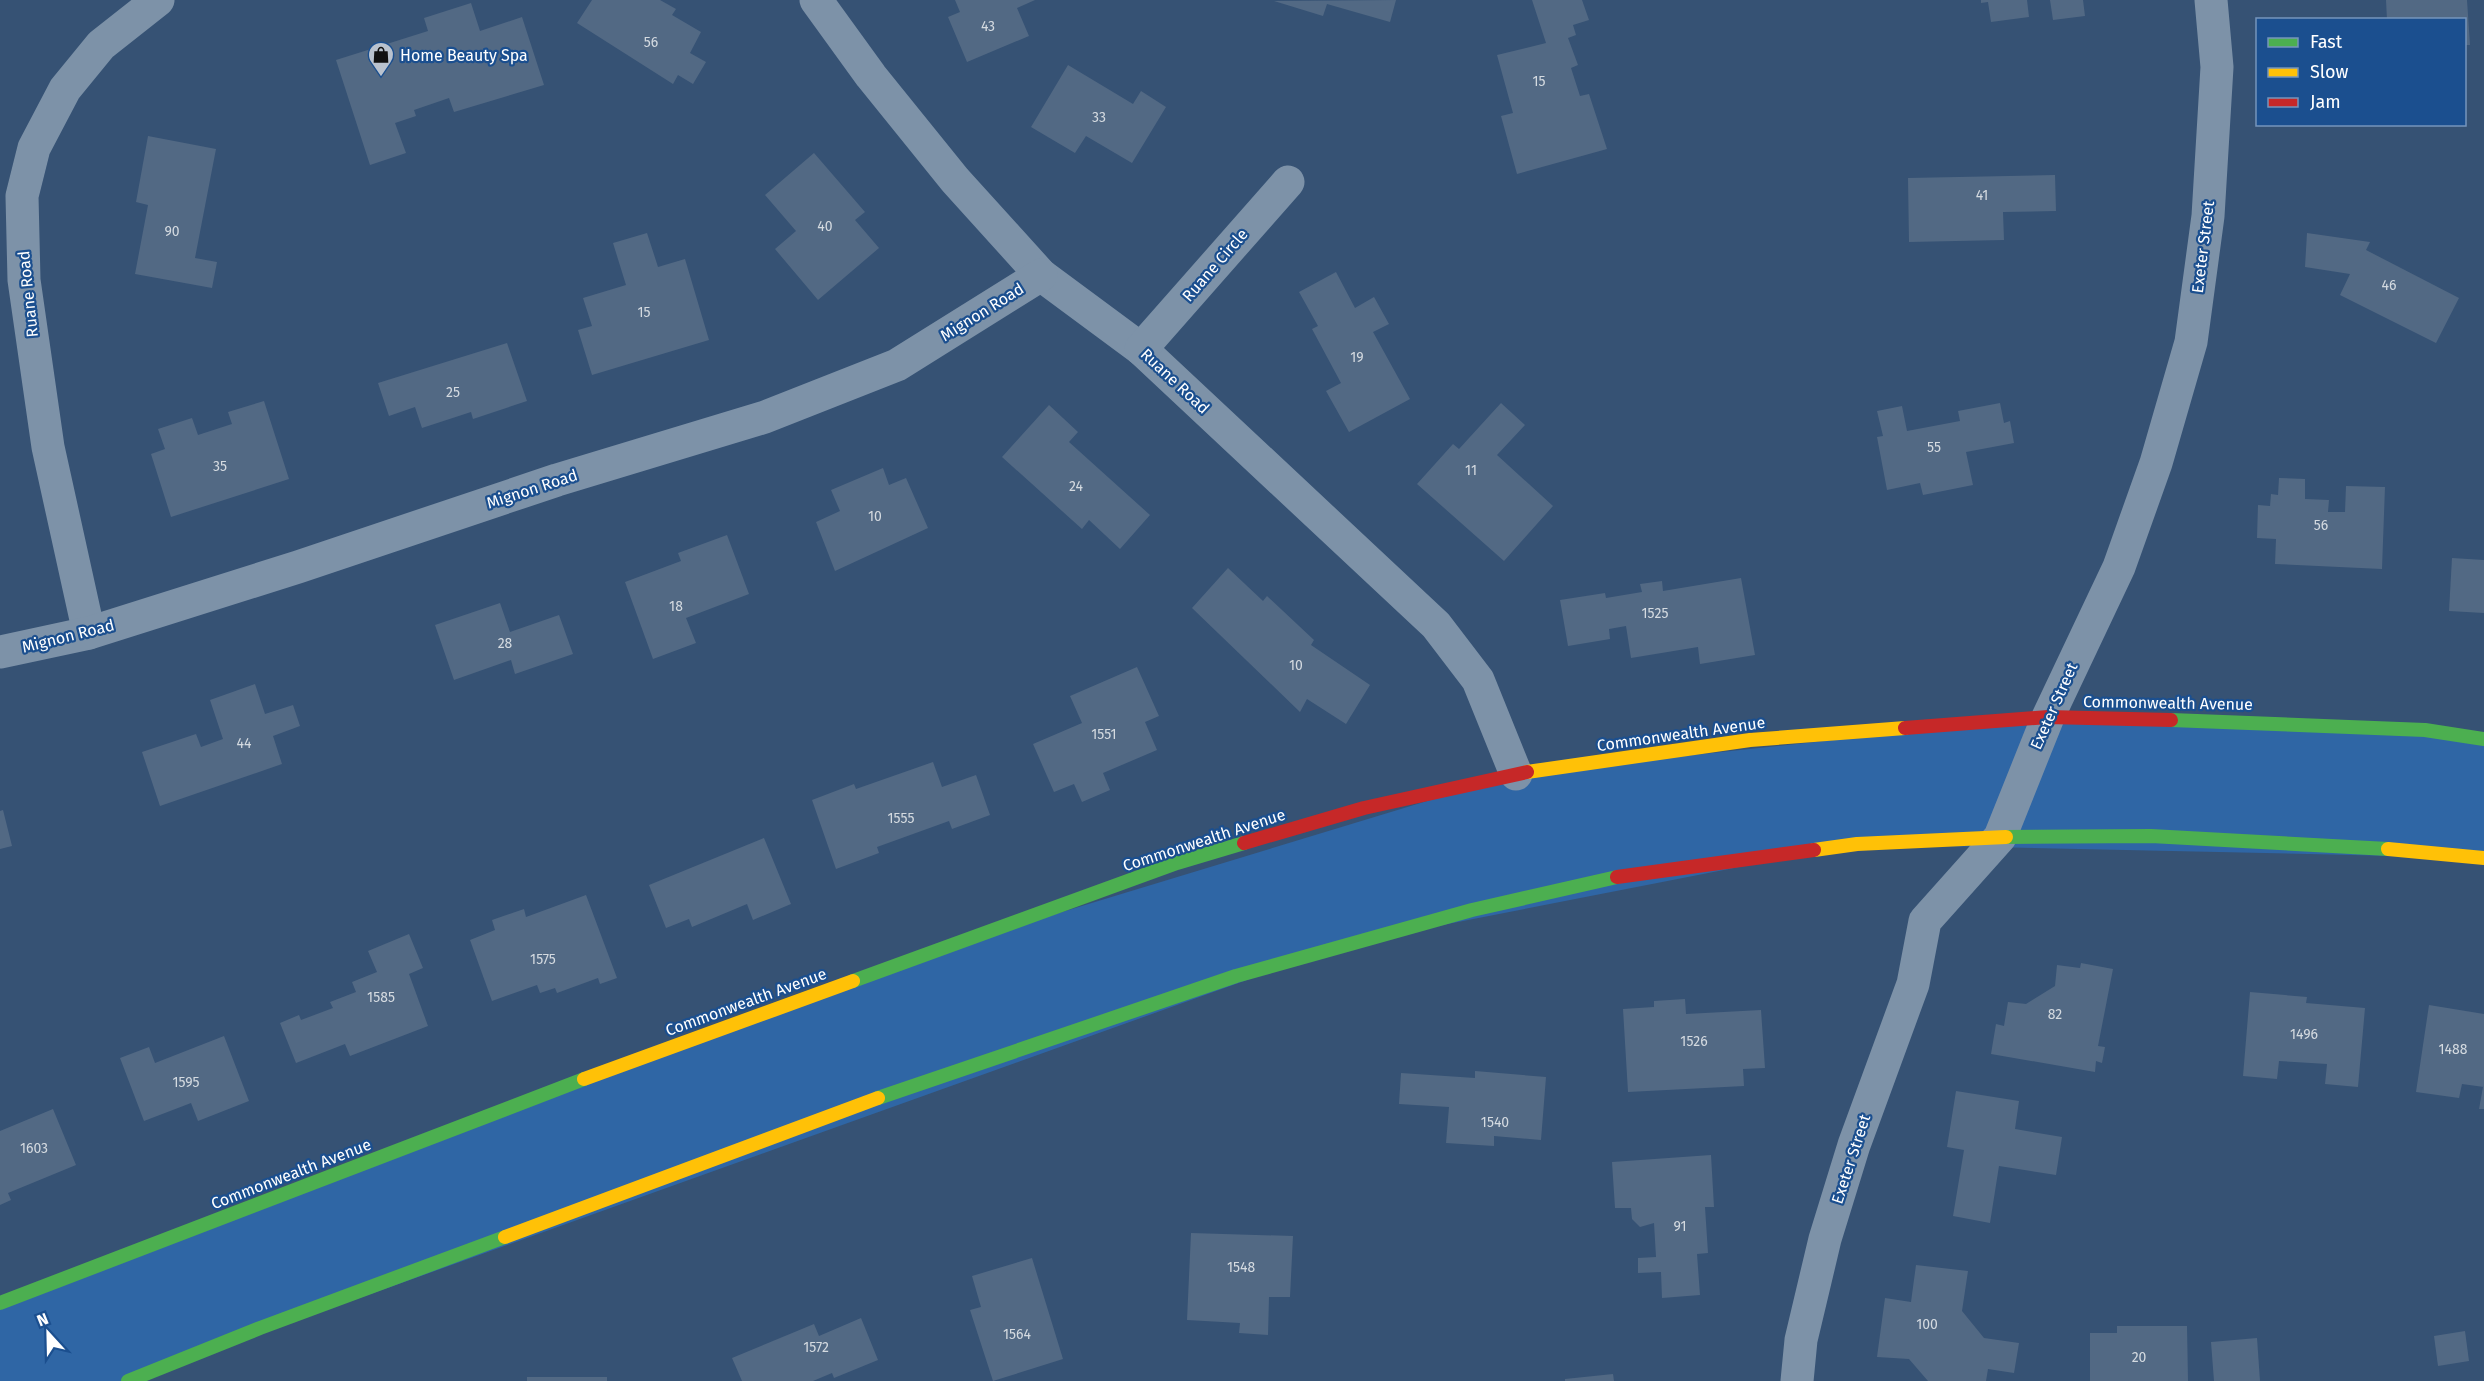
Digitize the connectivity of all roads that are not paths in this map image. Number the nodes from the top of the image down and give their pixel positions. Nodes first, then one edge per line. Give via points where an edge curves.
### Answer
1 (158, 0) edge
2 (816, 0) edge
3 (2211, 0) edge
4 (1288, 182) dead end
5 (1041, 275) junction
6 (1141, 349) junction
7 (89, 633) junction
8 (0, 652) edge
9 (2048, 717) junction
10 (2484, 739) edge
11 (1516, 774) junction
12 (2000, 837) junction
13 (2484, 858) edge
14 (0, 1303) edge
15 (128, 1381) edge
16 (1797, 1381) edge

1 - 7 street, Ruane Road via 101,45 65,89 34,148 22,196 24,280 48,447
2 - 5 street, Ruane Road via 955,180
3 - 9 street, Exeter Street via 2217,67 2211,170 2191,342 2156,463 2118,567
4 - 6 street, Ruane Circle
5 - 6 street, Ruane Road
5 - 7 street, Mignon Road via 897,365 765,417 557,480
6 - 11 street, Ruane Road via 1436,625 1478,680
7 - 8 street, Mignon Road
9 - 10 street, Commonwealth Avenue via 2414,729
9 - 11 street, Commonwealth Avenue via 1750,740
9 - 12 street, Exeter Street
11 - 14 street, Commonwealth Avenue via 1364,808 1177,863 601,1072
12 - 13 street via 2174,837 2360,846
12 - 15 street via 1857,844 1617,877 1472,910 1236,976 880,1097
12 - 16 street, Exeter Street via 1925,921 1913,984 1854,1145 1825,1239 1801,1340

